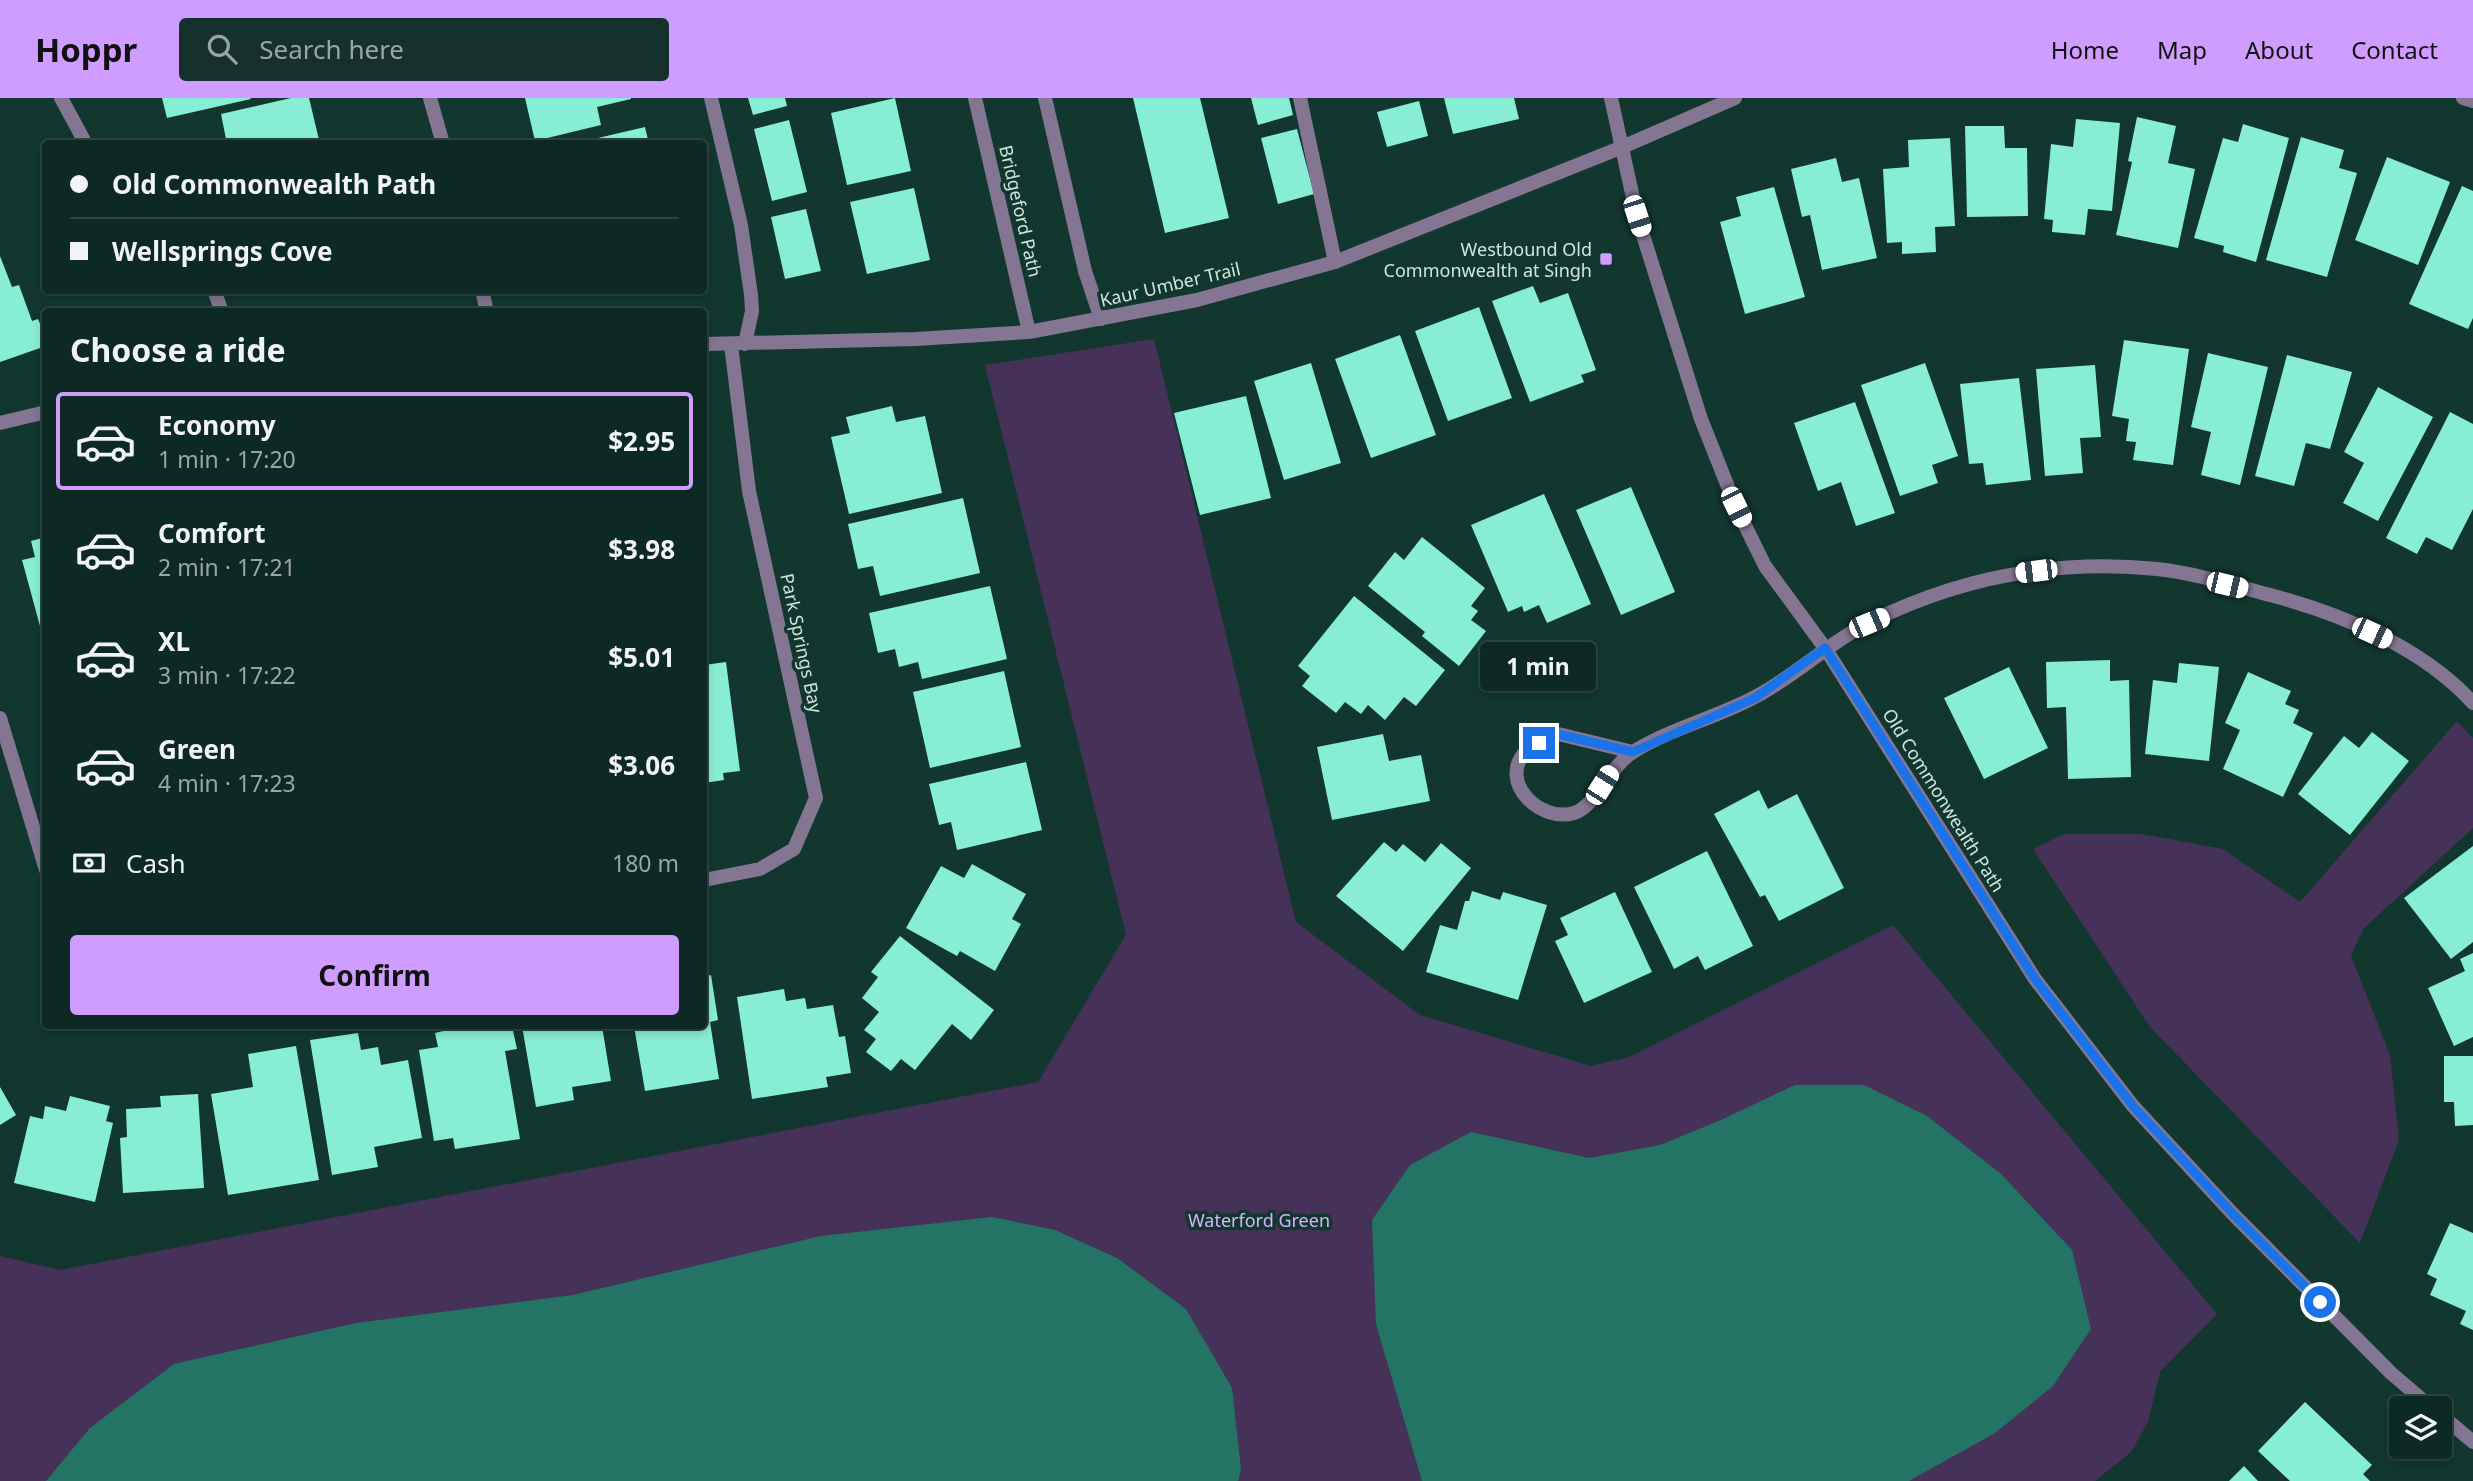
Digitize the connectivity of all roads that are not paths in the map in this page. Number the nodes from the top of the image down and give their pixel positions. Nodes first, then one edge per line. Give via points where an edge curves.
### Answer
1 (61, 98) edge
2 (430, 98) edge
3 (711, 98) edge
4 (975, 98) edge
5 (1045, 98) edge
6 (1300, 98) edge
7 (1611, 98) edge
8 (1735, 98) edge
9 (2463, 98) edge
10 (2473, 101) edge
11 (84, 140) edge
12 (442, 140) edge
13 (1620, 148) junction
14 (1335, 262) junction
15 (1101, 319) junction
16 (1029, 332) junction
17 (707, 344) edge
18 (738, 344) junction
19 (42, 413) edge
20 (0, 423) edge
21 (1825, 648) junction
22 (2473, 703) edge
23 (0, 718) edge
24 (1633, 752) junction
25 (42, 857) edge
26 (707, 879) edge
27 (2418, 1396) edge
28 (2452, 1424) edge
29 (2473, 1442) edge

1 - 11 street
2 - 12 street
3 - 18 street, Park Springs Bay via 741,225 751,295 752,311
4 - 16 street, Bridgeford Path
5 - 15 street
6 - 14 street
7 - 13 street, Old Commonwealth Path
8 - 13 street, Kaur Umber Trail
9 - 10 street
13 - 14 street, Kaur Umber Trail
13 - 21 street, Old Commonwealth Path via 1674,335 1736,507 1765,566
14 - 15 street, Kaur Umber Trail via 1197,300
15 - 16 street, Kaur Umber Trail
16 - 18 street, Kaur Umber Trail
17 - 18 street, Kaur Umber Trail
18 - 26 street, Park Springs Bay via 749,491 816,798 794,849 760,869
19 - 20 street
21 - 22 street via 1952,587 2074,566 2159,569 2314,607 2391,642 2455,683
21 - 24 street via 1755,698
21 - 27 street, Old Commonwealth Path via 2035,979 2133,1106 2241,1223
23 - 25 street
24 - 24 street via 1554,733 1524,753 1517,777 1525,798 1545,812 1575,813 1592,800 1611,770
28 - 29 street

